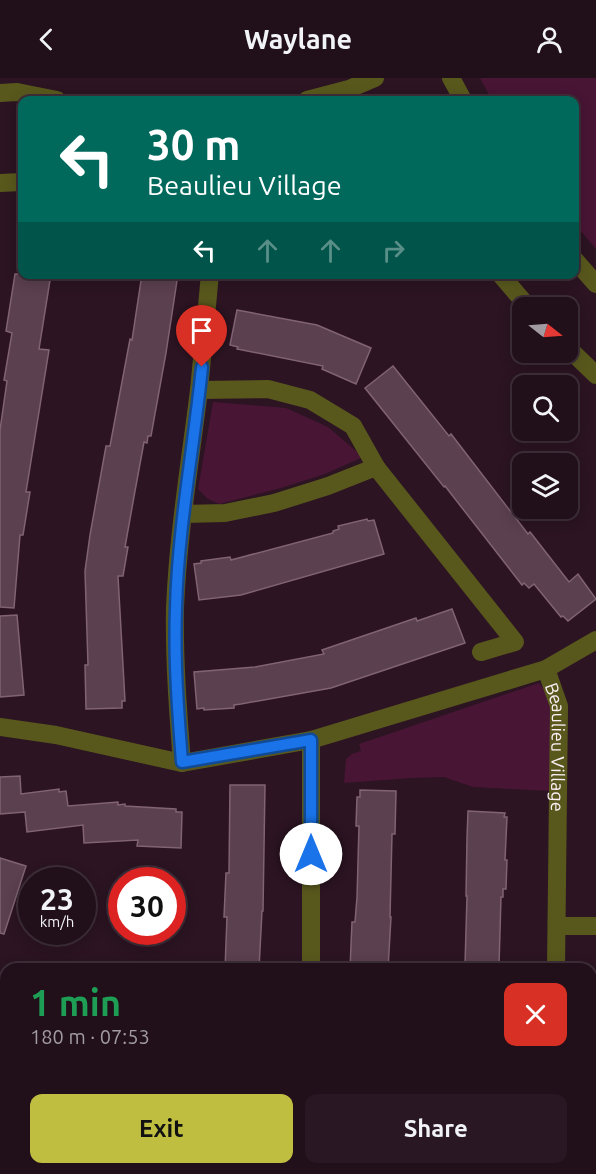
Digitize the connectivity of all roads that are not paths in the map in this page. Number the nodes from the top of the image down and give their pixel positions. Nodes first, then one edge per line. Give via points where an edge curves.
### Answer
1 (375, 78) edge
2 (452, 78) edge
3 (0, 93) edge
4 (37, 96) edge
5 (322, 96) edge
6 (461, 96) edge
7 (18, 182) edge
8 (0, 183) edge
9 (579, 265) edge
10 (210, 279) edge
11 (504, 279) edge
12 (596, 284) edge
13 (520, 297) edge
14 (578, 358) edge
15 (596, 375) edge
16 (200, 390) junction
17 (376, 467) junction
18 (183, 514) junction
19 (596, 640) edge
20 (481, 652) dead end
21 (546, 669) junction
22 (0, 727) edge
23 (311, 740) junction
24 (182, 762) junction
25 (557, 926) junction
26 (596, 926) edge
27 (311, 963) edge
28 (556, 963) edge

1 - 5 street
2 - 6 street
3 - 4 street
7 - 8 street
9 - 12 street
10 - 16 street
11 - 13 street
14 - 15 street
16 - 17 street via 268,389 310,400 353,426
16 - 18 street
17 - 18 street via 274,503 225,513
17 - 20 street via 515,642
18 - 24 street via 176,608
19 - 21 street
21 - 23 street, Beaulieu Village
21 - 25 street, Beaulieu Village via 559,706
22 - 24 street, Beaulieu Village
23 - 24 street, Beaulieu Village
23 - 27 street
25 - 26 street
25 - 28 street, Beaulieu Village

